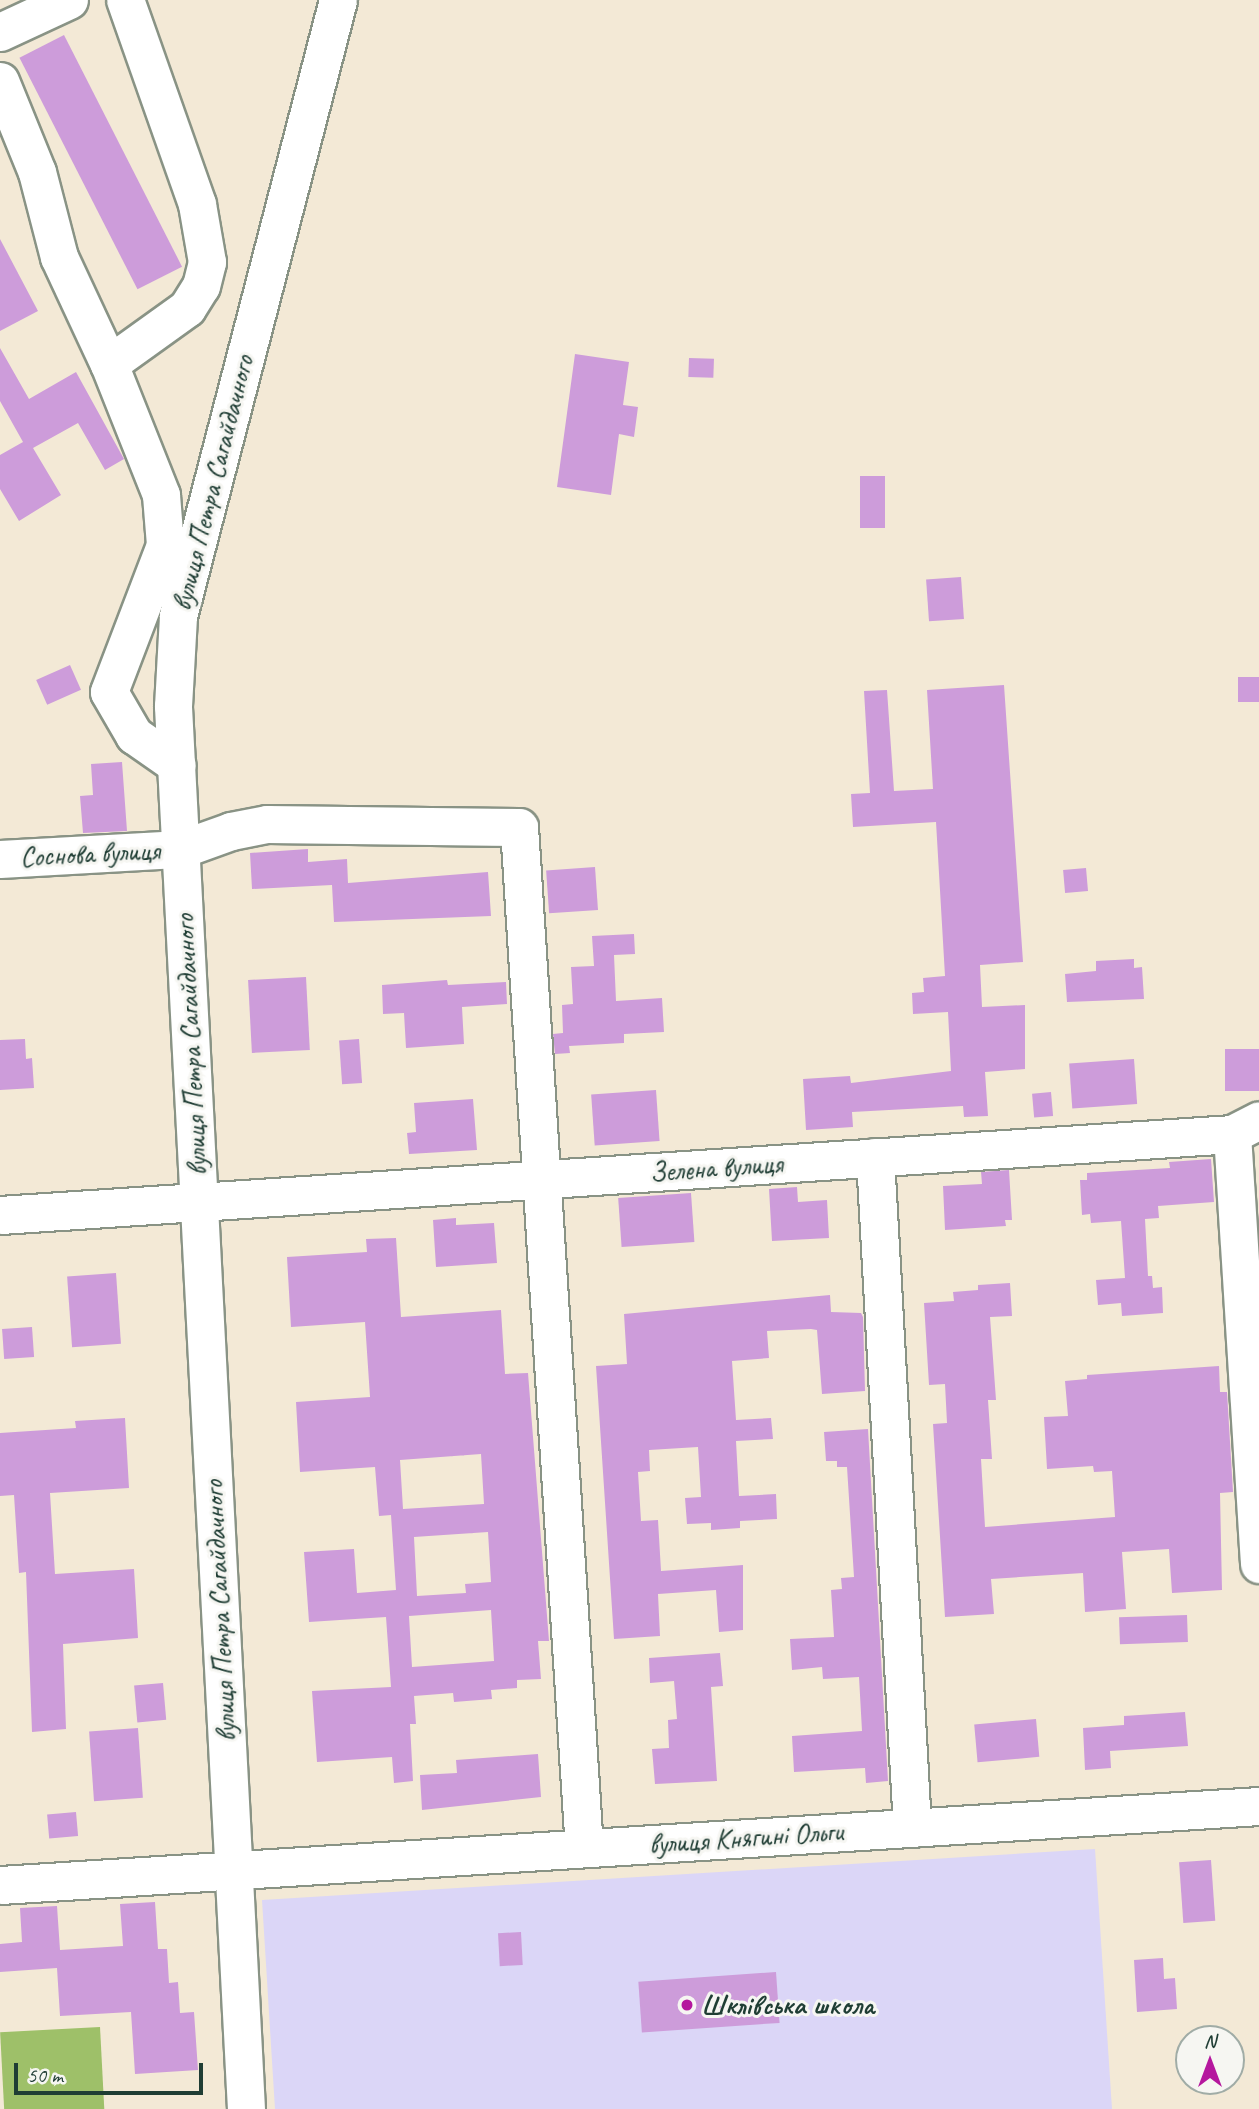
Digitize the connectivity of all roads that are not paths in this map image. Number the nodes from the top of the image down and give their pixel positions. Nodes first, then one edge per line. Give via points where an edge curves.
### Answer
1 (69, 0) edge
2 (125, 0) edge
3 (338, 0) edge
4 (0, 32) edge
5 (0, 81) edge
6 (109, 364) junction
7 (177, 765) junction
8 (181, 849) junction
9 (0, 859) edge
10 (1246, 1127) edge
11 (875, 1157) junction
12 (542, 1180) junction
13 (199, 1202) junction
14 (0, 1215) edge
15 (1257, 1511) edge
16 (1259, 1564) edge
17 (1259, 1806) edge
18 (912, 1828) junction
19 (584, 1848) junction
20 (233, 1870) junction
21 (0, 1885) edge
22 (246, 2109) edge

1 - 4 street
2 - 6 street via 197,204 207,262 201,286 187,308
3 - 7 street, вулиця Петра Сагайдачного via 178,616 173,706
5 - 6 street via 37,172 59,257
6 - 7 street via 156,483 166,525 156,572 109,692 134,735
7 - 8 street, вулиця Петра Сагайдачного
8 - 9 street, Соснова вулиця
8 - 12 street, Соснова вулиця via 267,824 519,827
8 - 13 street, вулиця Петра Сагайдачного
10 - 11 street, Зелена вулиця
10 - 15 street
11 - 12 street, Зелена вулиця
11 - 18 street
12 - 13 street, Зелена вулиця
12 - 19 street
13 - 14 street, Зелена вулиця
13 - 20 street, вулиця Петра Сагайдачного
15 - 16 street
17 - 18 street, вулиця Княгині Ольги
18 - 19 street, вулиця Княгині Ольги
19 - 20 street, вулиця Княгині Ольги
20 - 21 street, вулиця Княгині Ольги
20 - 22 street, вулиця Петра Сагайдачного

